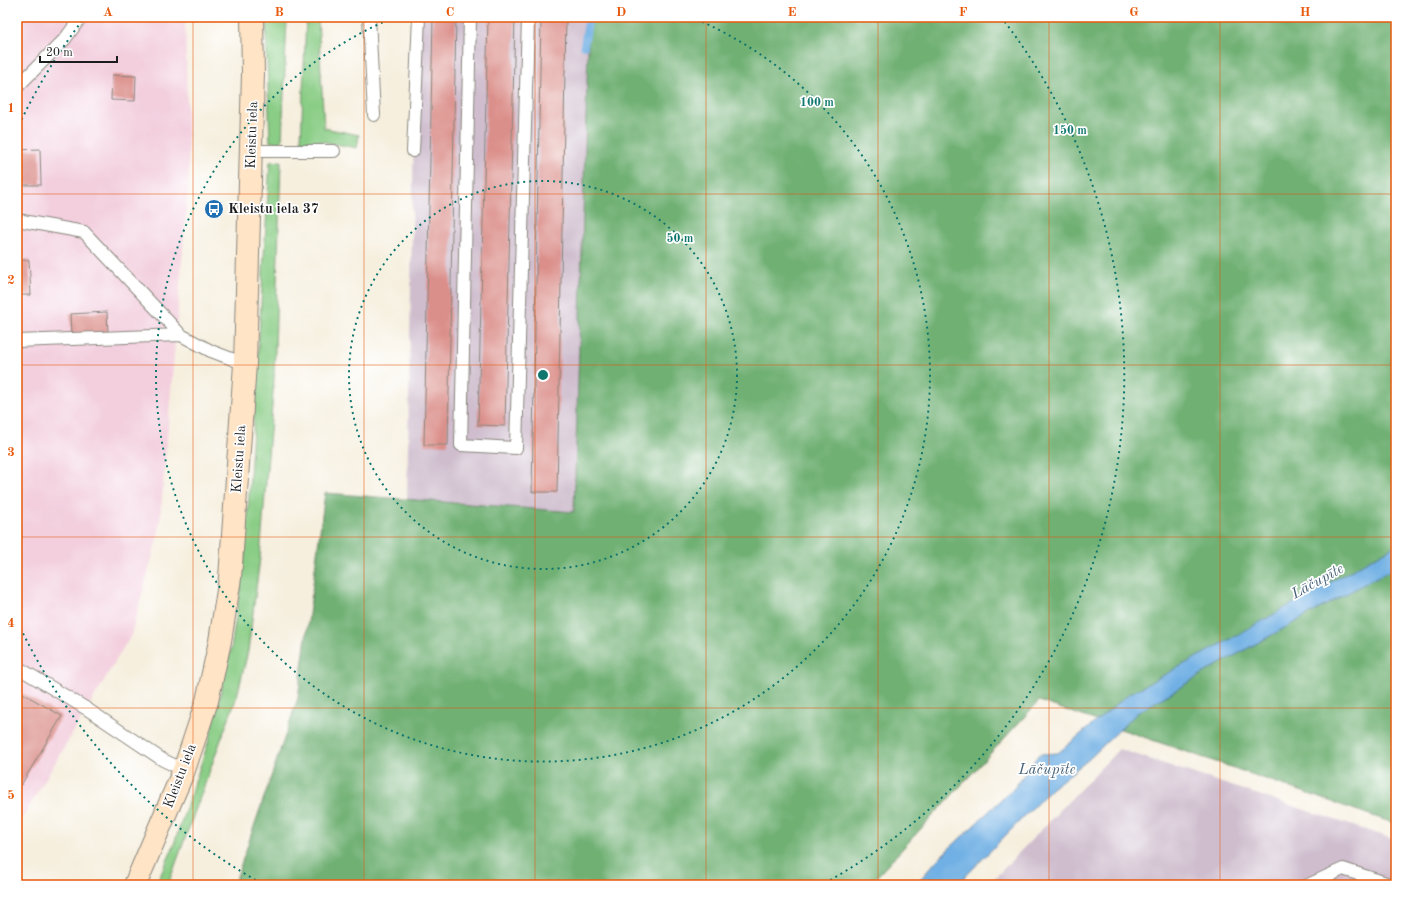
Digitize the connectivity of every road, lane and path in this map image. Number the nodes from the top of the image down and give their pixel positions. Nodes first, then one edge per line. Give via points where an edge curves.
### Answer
1 (81, 17) edge
2 (252, 17) edge
3 (369, 17) edge
4 (419, 17) edge
5 (470, 17) edge
6 (528, 17) edge
7 (17, 87) edge
8 (374, 115) dead end
9 (251, 151) junction
10 (334, 151) dead end
11 (413, 151) dead end
12 (17, 220) edge
13 (181, 335) junction
14 (17, 341) edge
15 (245, 364) junction
16 (17, 667) edge
17 (184, 770) junction
18 (135, 885) edge
19 (1308, 885) edge
20 (1392, 885) edge

1 - 7 lane via 65,39
2 - 9 main road, Kleistu iela
3 - 8 lane
4 - 11 lane
5 - 6 lane via 461,444 516,448
9 - 10 lane
9 - 15 main road, Kleistu iela
12 - 13 lane via 84,232
13 - 14 lane
13 - 15 lane via 211,351
15 - 17 main road, Kleistu iela via 230,578 207,700
16 - 17 lane via 87,709 163,760
17 - 18 main road, Kleistu iela
19 - 20 lane via 1342,869

